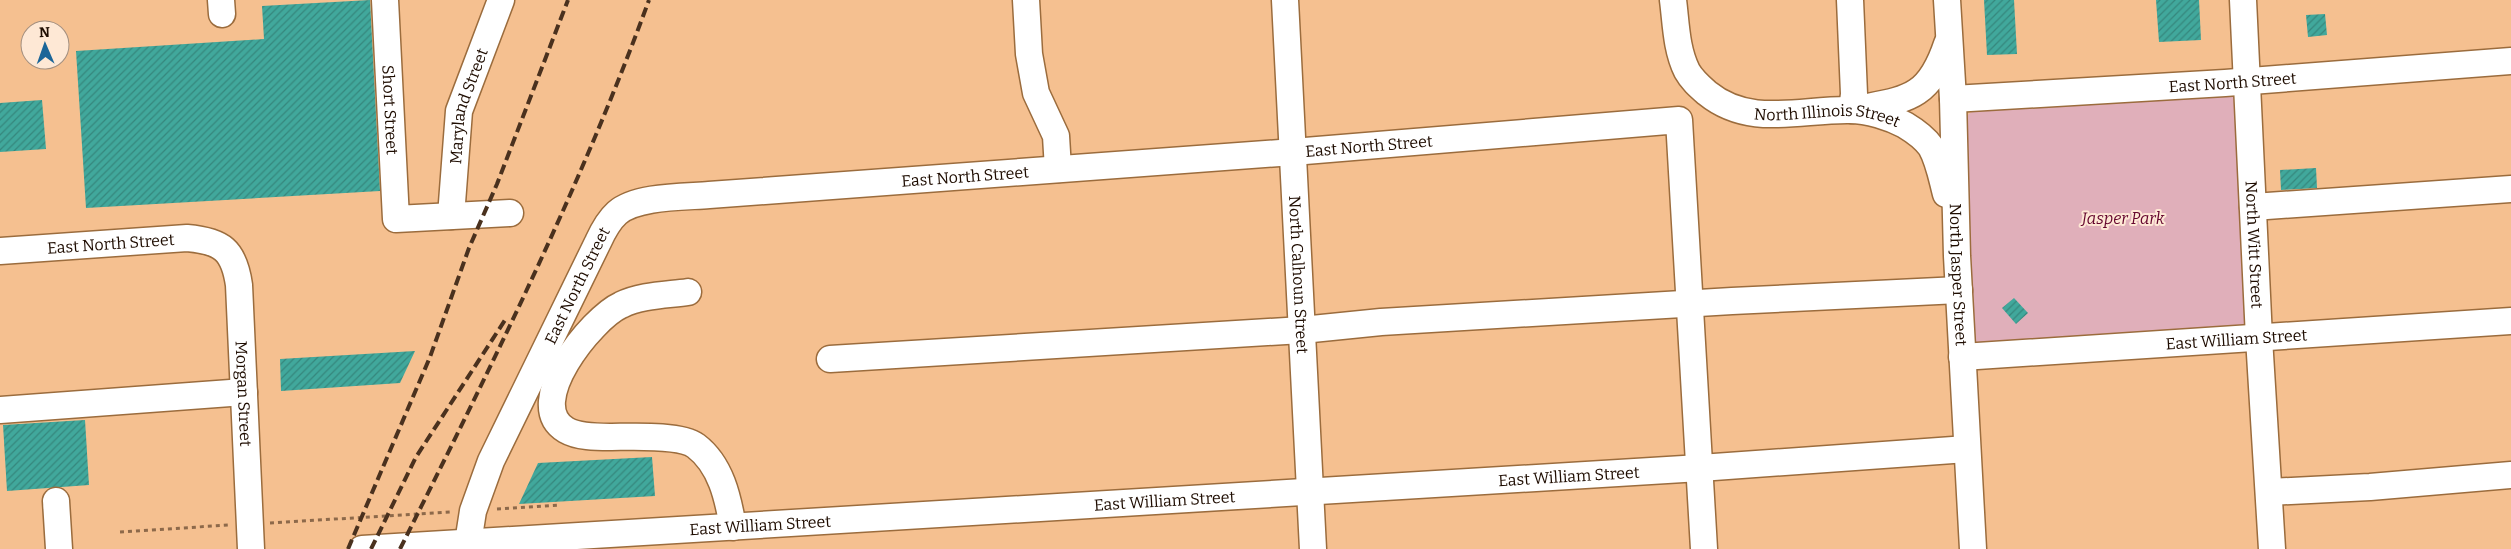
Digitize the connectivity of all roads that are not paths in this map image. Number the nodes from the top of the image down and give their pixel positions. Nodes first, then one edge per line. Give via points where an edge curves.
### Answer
1 (384, 0) edge
2 (501, 0) edge
3 (1026, 0) edge
4 (1285, 0) edge
5 (1673, 0) edge
6 (1850, 0) edge
7 (1947, 0) edge
8 (2243, 0) edge
9 (1949, 38) junction
10 (2511, 62) edge
11 (2246, 82) junction
12 (1953, 99) junction
13 (1852, 110) junction
14 (1293, 152) junction
15 (1058, 169) junction
16 (2511, 189) edge
17 (2253, 207) junction
18 (510, 213) dead end
19 (451, 216) junction
20 (220, 246) joint
21 (0, 251) edge
22 (1957, 256) junction
23 (1959, 290) junction
24 (688, 292) dead end
25 (1690, 304) junction
26 (2511, 321) edge
27 (1302, 330) junction
28 (2259, 338) junction
29 (1962, 357) junction
30 (830, 359) dead end
31 (244, 392) junction
32 (0, 410) edge
33 (1967, 449) junction
34 (1700, 468) junction
35 (2511, 475) edge
36 (1310, 492) junction
37 (2268, 492) junction
38 (56, 502) dead end
39 (733, 527) junction
40 (250, 536) edge
41 (664, 540) edge
42 (468, 543) junction
43 (59, 549) edge
44 (362, 549) edge
45 (1313, 549) edge
46 (1704, 549) edge
47 (1973, 549) edge
48 (2272, 549) edge

1 - 19 street, Short Street via 396,219
2 - 19 street, Maryland Street via 458,111
3 - 15 street via 1029,54 1036,93 1056,136
4 - 14 street, North Calhoun Street
5 - 13 street, North Illinois Street via 1680,50 1688,72 1697,84 1729,107 1762,115
6 - 13 street
7 - 9 street, North Jasper Street
8 - 11 street, North Witt Street
9 - 12 street, North Jasper Street
9 - 13 street via 1933,78 1922,90 1906,98
10 - 11 street, East North Street
11 - 12 street, East North Street
11 - 17 street, North Witt Street
12 - 22 street, North Jasper Street
13 - 22 street, North Illinois Street via 1898,122 1918,133 1930,147 1944,185
14 - 15 street, East North Street
14 - 25 street, East North Street via 1679,120
14 - 27 street, North Calhoun Street
15 - 42 street, East North Street via 699,195 654,200 619,211 598,242 495,452 473,510
16 - 17 street
17 - 28 street, North Witt Street
18 - 19 street
20 - 21 street, East North Street via 187,238
20 - 31 street, Morgan Street via 231,255 236,266
22 - 23 street, North Jasper Street
23 - 25 street
23 - 29 street, North Jasper Street
24 - 39 street via 621,305 599,320 582,338 561,372 552,395 555,417 565,430 577,434 649,436 695,445 709,459 727,492
25 - 27 street via 1380,322
25 - 34 street
26 - 28 street, East William Street
27 - 30 street
27 - 36 street, North Calhoun Street
28 - 29 street, East William Street
28 - 37 street, North Witt Street
29 - 33 street, North Jasper Street
31 - 32 street
31 - 40 street, Morgan Street
33 - 34 street, East William Street
33 - 47 street, North Jasper Street
34 - 36 street, East William Street
34 - 46 street
35 - 37 street
36 - 39 street, East William Street
36 - 45 street, North Calhoun Street
37 - 48 street, North Witt Street
38 - 43 street
39 - 41 street, East William Street
41 - 42 street, East William Street
42 - 44 street, East William Street

